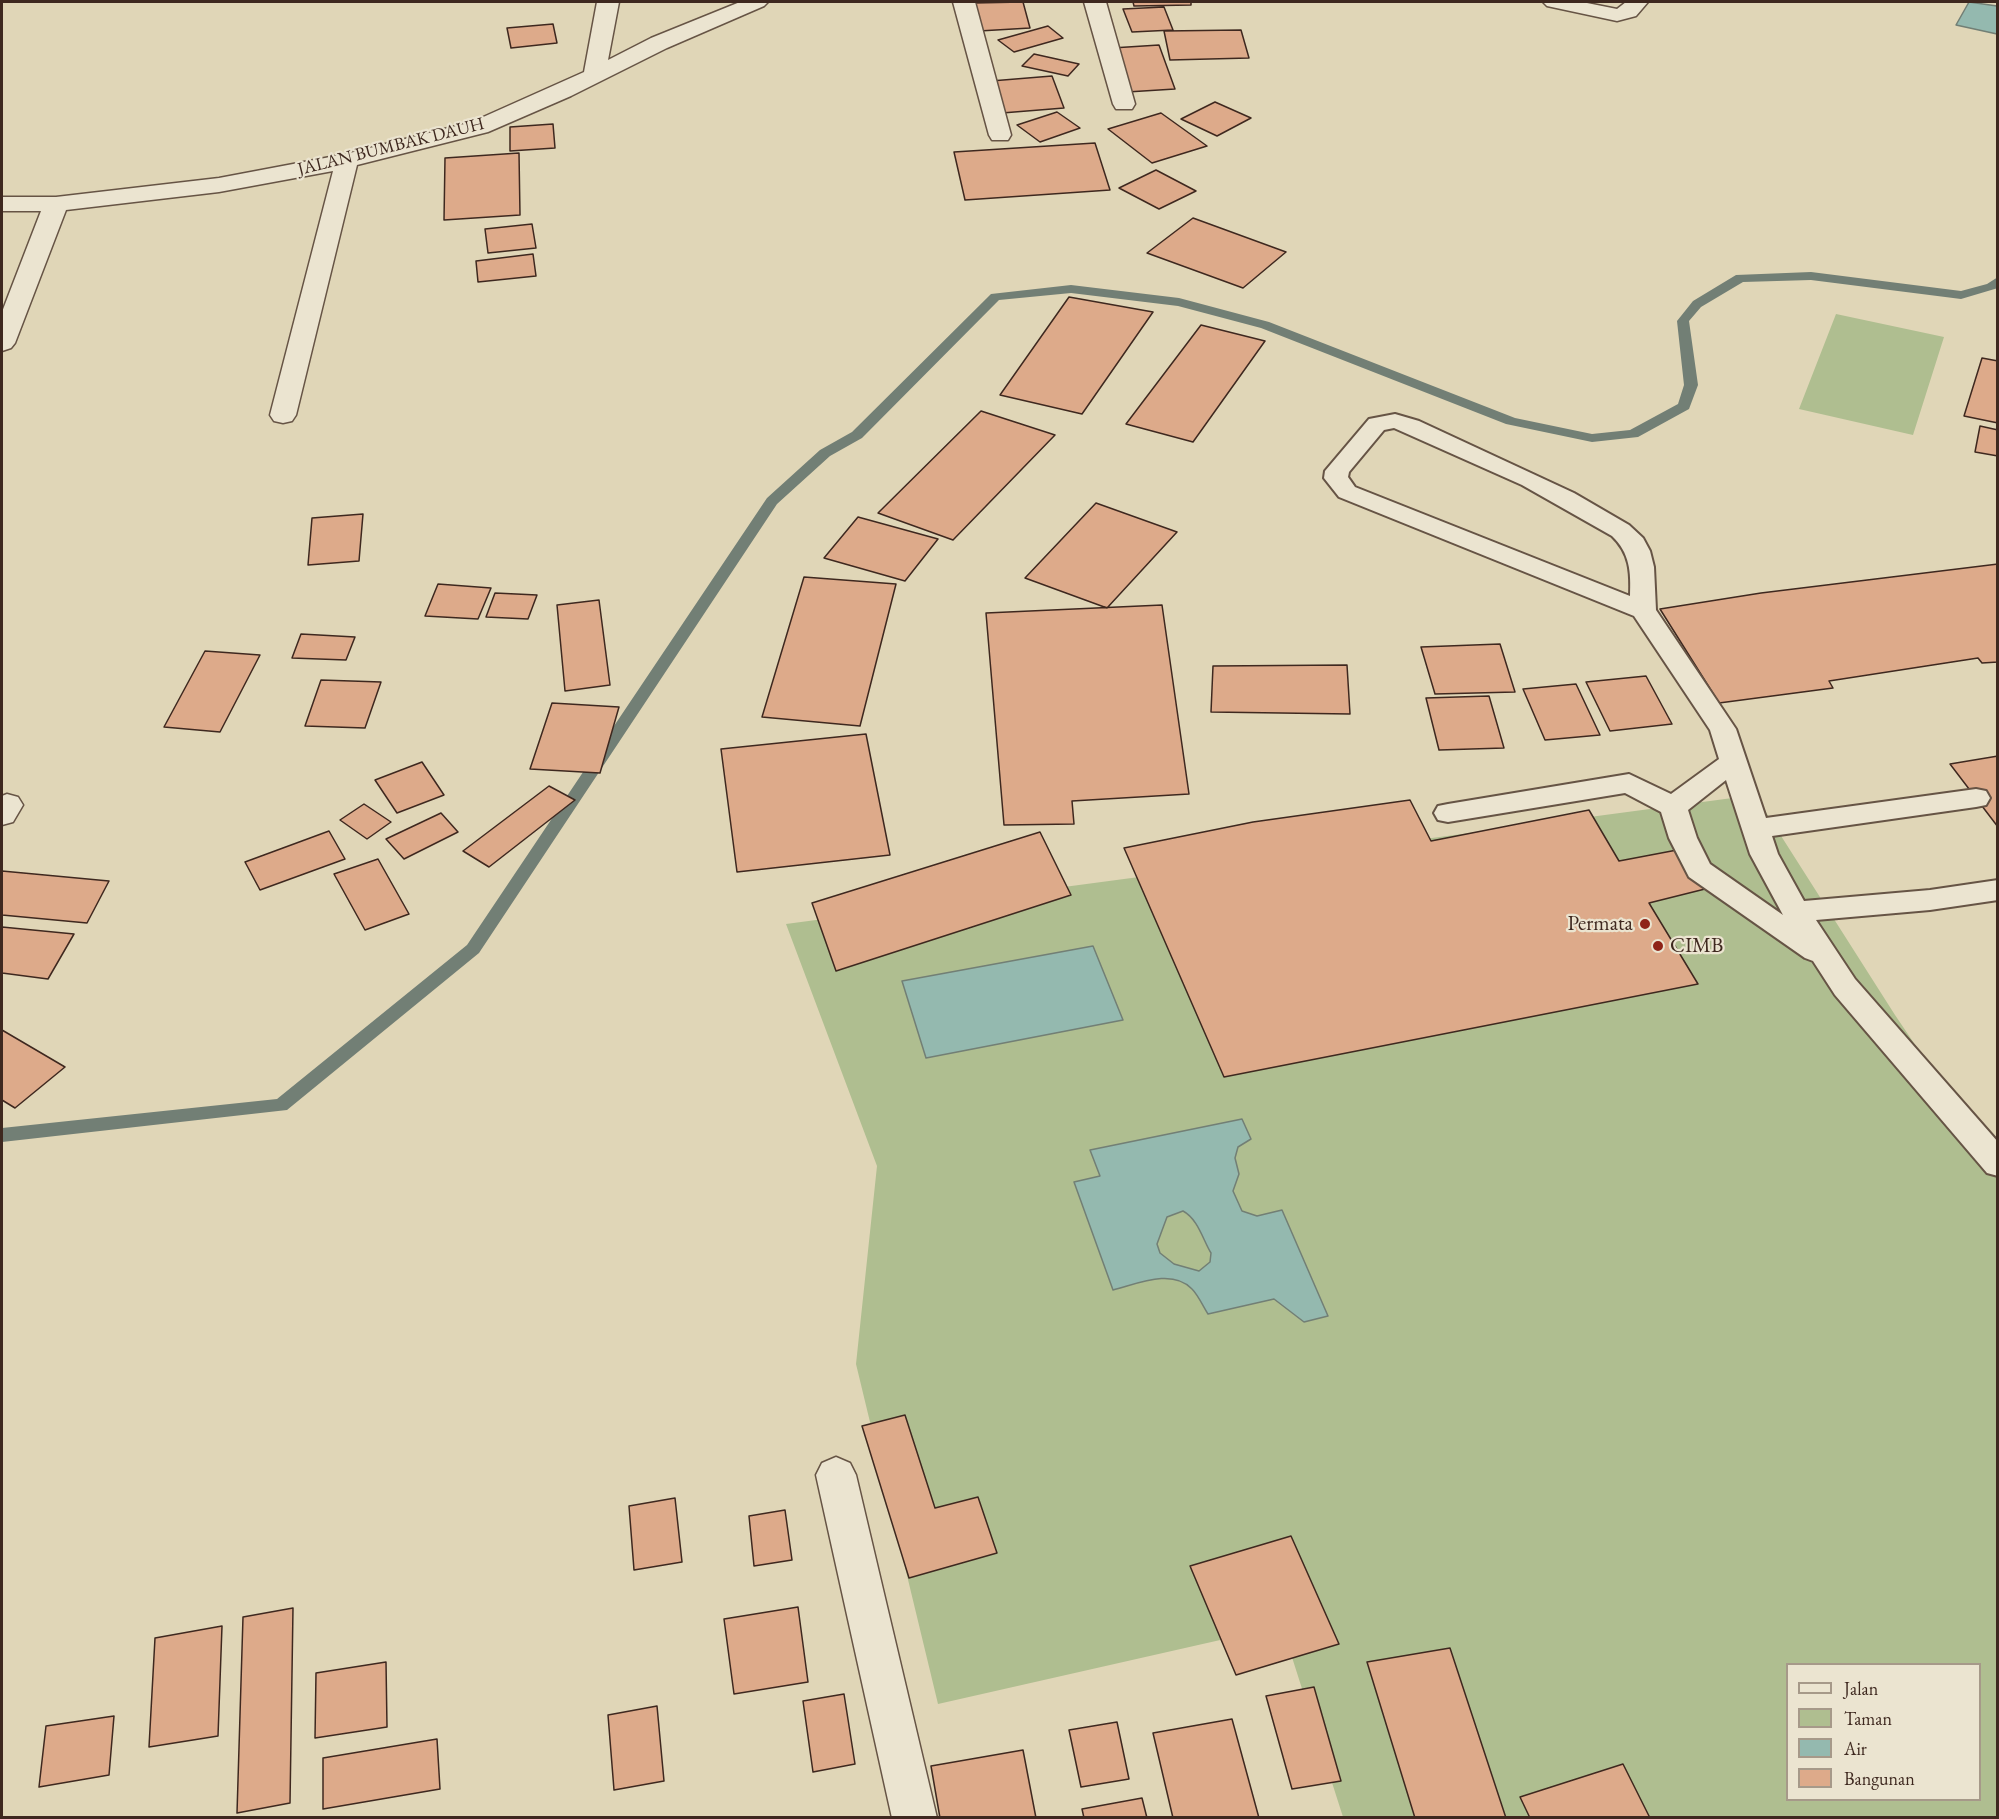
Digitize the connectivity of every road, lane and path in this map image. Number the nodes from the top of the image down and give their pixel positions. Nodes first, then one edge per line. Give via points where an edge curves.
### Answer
1 (608, 2) edge
2 (757, 2) edge
3 (964, 2) edge
4 (1095, 2) edge
5 (1554, 2) edge
6 (1637, 2) edge
7 (596, 74) junction
8 (1124, 104) dead end
9 (1000, 135) dead end
10 (347, 162) junction
11 (2, 204) edge
12 (56, 204) junction
13 (2, 343) edge
14 (284, 415) dead end
15 (1642, 610) junction
16 (1734, 761) junction
17 (1976, 798) dead end
18 (1673, 807) junction
19 (1448, 813) dead end
20 (1758, 829) junction
21 (1998, 890) edge
22 (1796, 912) junction
23 (1827, 959) junction
24 (1998, 1164) edge
25 (836, 1475) dead end
26 (915, 1818) edge

1 - 7 street
2 - 7 street, JALAN BUMBAK DAUH
3 - 9 street
4 - 8 street
5 - 6 street via 1617,15 1629,12
7 - 10 street, JALAN BUMBAK DAUH via 480,127
10 - 12 street, JALAN BUMBAK DAUH via 219,185
10 - 14 street
11 - 12 street, JALAN BUMBAK DAUH
12 - 13 street
15 - 15 lane via 1347,492 1336,478 1337,471 1377,424 1395,421 1411,426 1608,521 1633,541 1642,559
15 - 16 lane via 1723,729
16 - 18 lane
16 - 20 lane
17 - 20 lane
18 - 19 lane via 1629,783
18 - 23 lane via 1699,870
20 - 22 lane via 1764,854
21 - 22 lane
22 - 23 lane
23 - 24 lane via 1845,987
25 - 26 street

